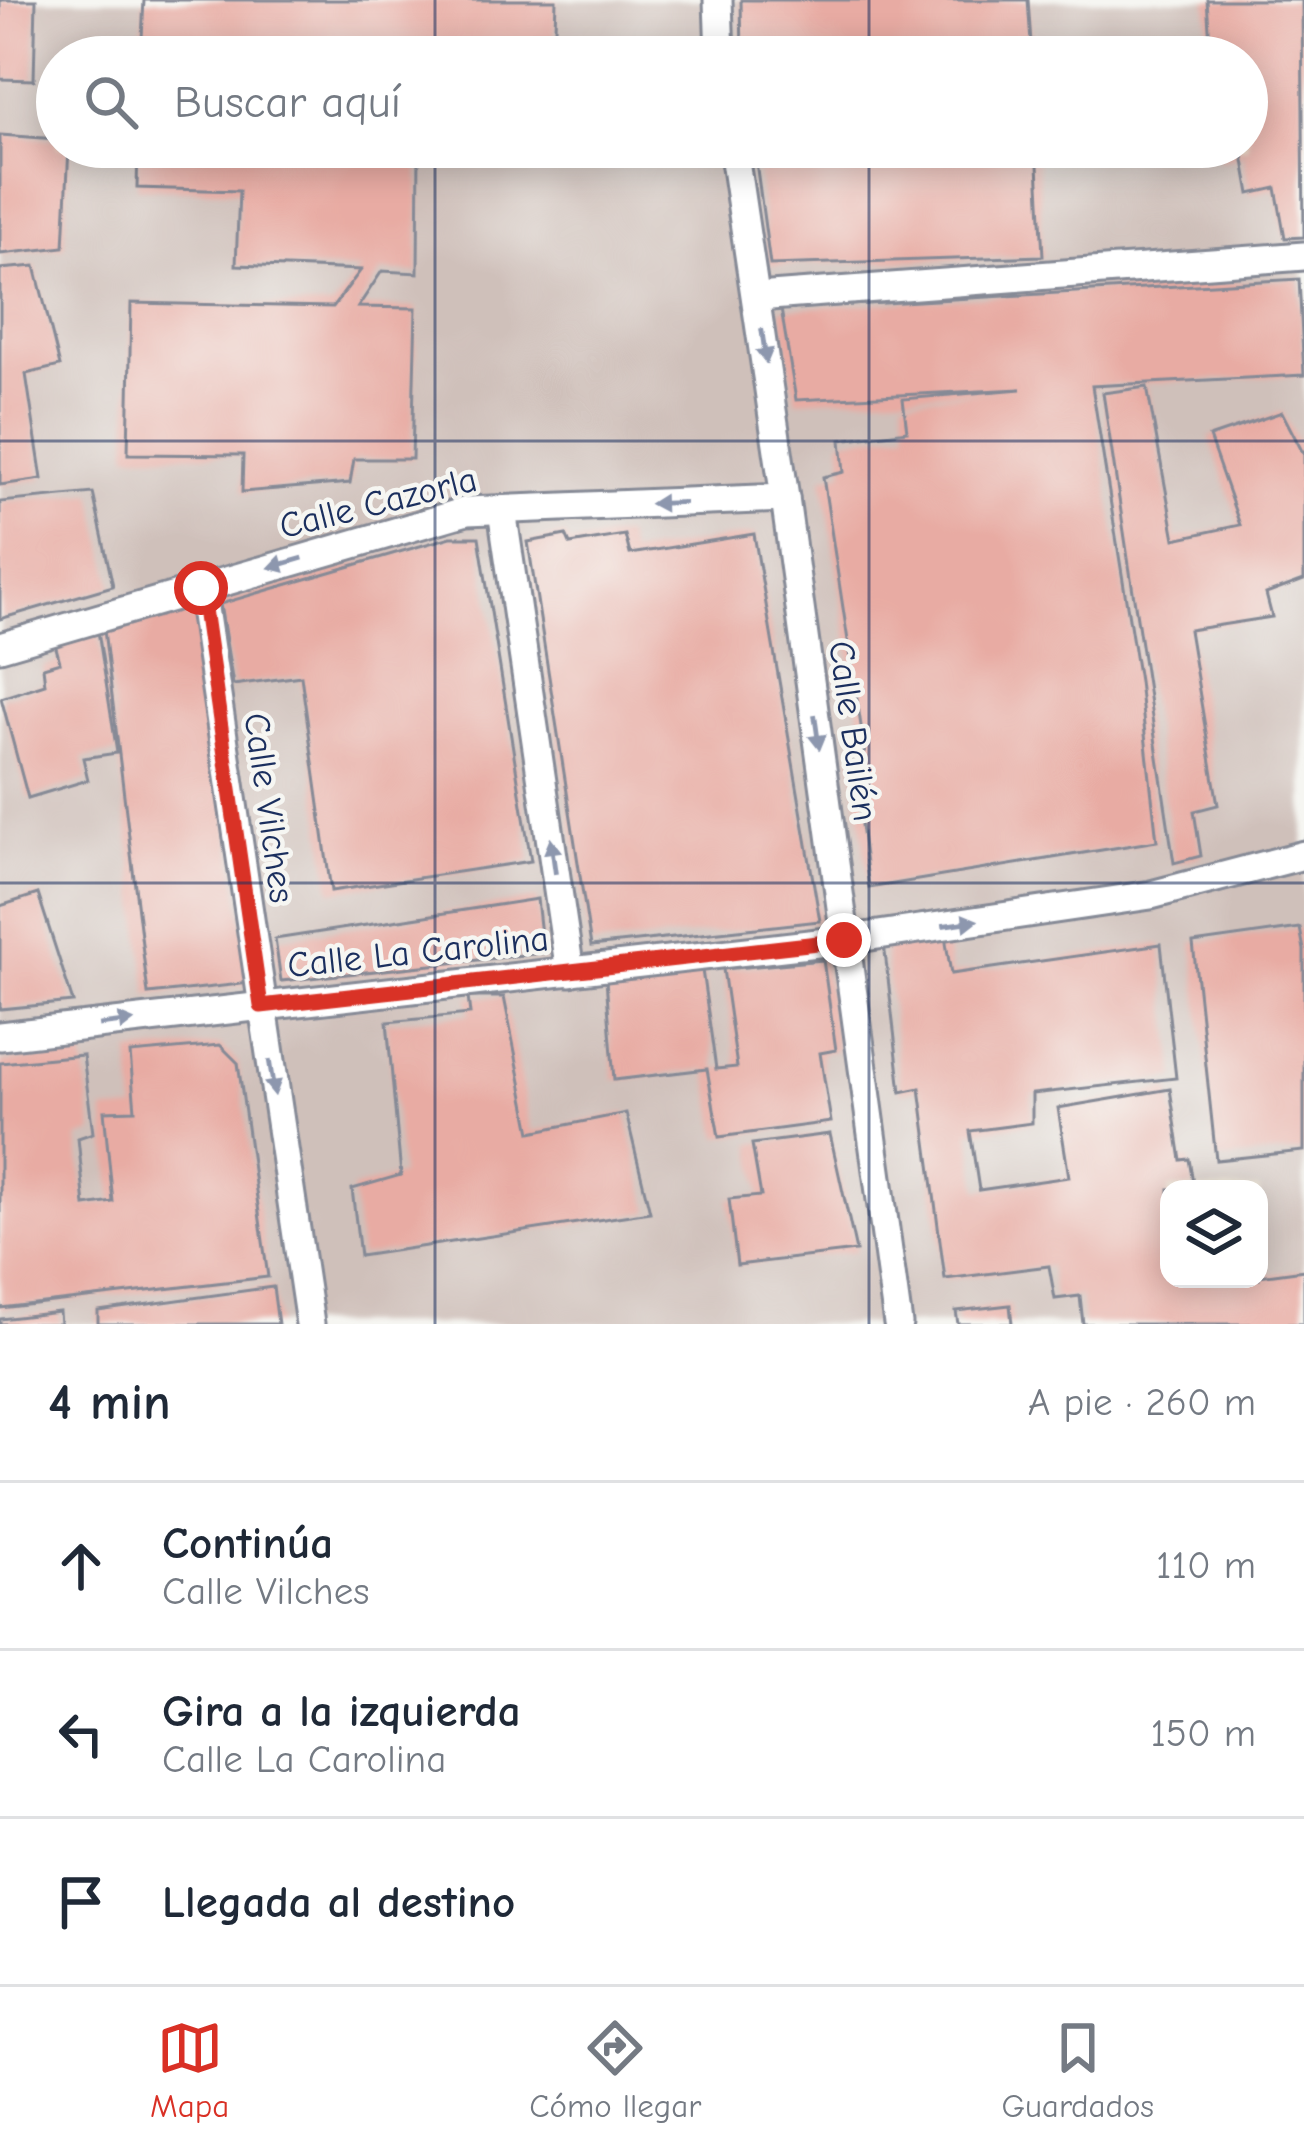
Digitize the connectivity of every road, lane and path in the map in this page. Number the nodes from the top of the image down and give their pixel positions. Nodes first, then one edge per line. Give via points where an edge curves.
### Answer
1 (718, 0) edge
2 (719, 36) edge
3 (736, 168) edge
4 (1304, 256) edge
5 (757, 297) junction
6 (785, 498) junction
7 (502, 509) junction
8 (201, 588) junction
9 (0, 647) edge
10 (1304, 855) edge
11 (844, 940) junction
12 (569, 972) junction
13 (261, 1006) junction
14 (0, 1036) edge
15 (310, 1324) edge
16 (898, 1324) edge

1 - 2 street
3 - 5 street, Calle Bailén
4 - 5 street
5 -> 6 street, Calle Bailén
6 -> 7 street, Calle Cazorla
6 -> 11 street, Calle Bailén
7 -> 8 street, Calle Cazorla via 467,511
12 -> 7 street
8 - 9 street, Calle Cazorla
8 - 13 street, Calle Vilches
11 -> 10 street, Calle La Carolina via 1151,895
11 - 12 street, Calle La Carolina
11 - 16 street, Calle Bailén
12 - 13 street, Calle La Carolina
14 -> 13 street, Calle La Carolina
13 -> 15 street, Calle Vilches

